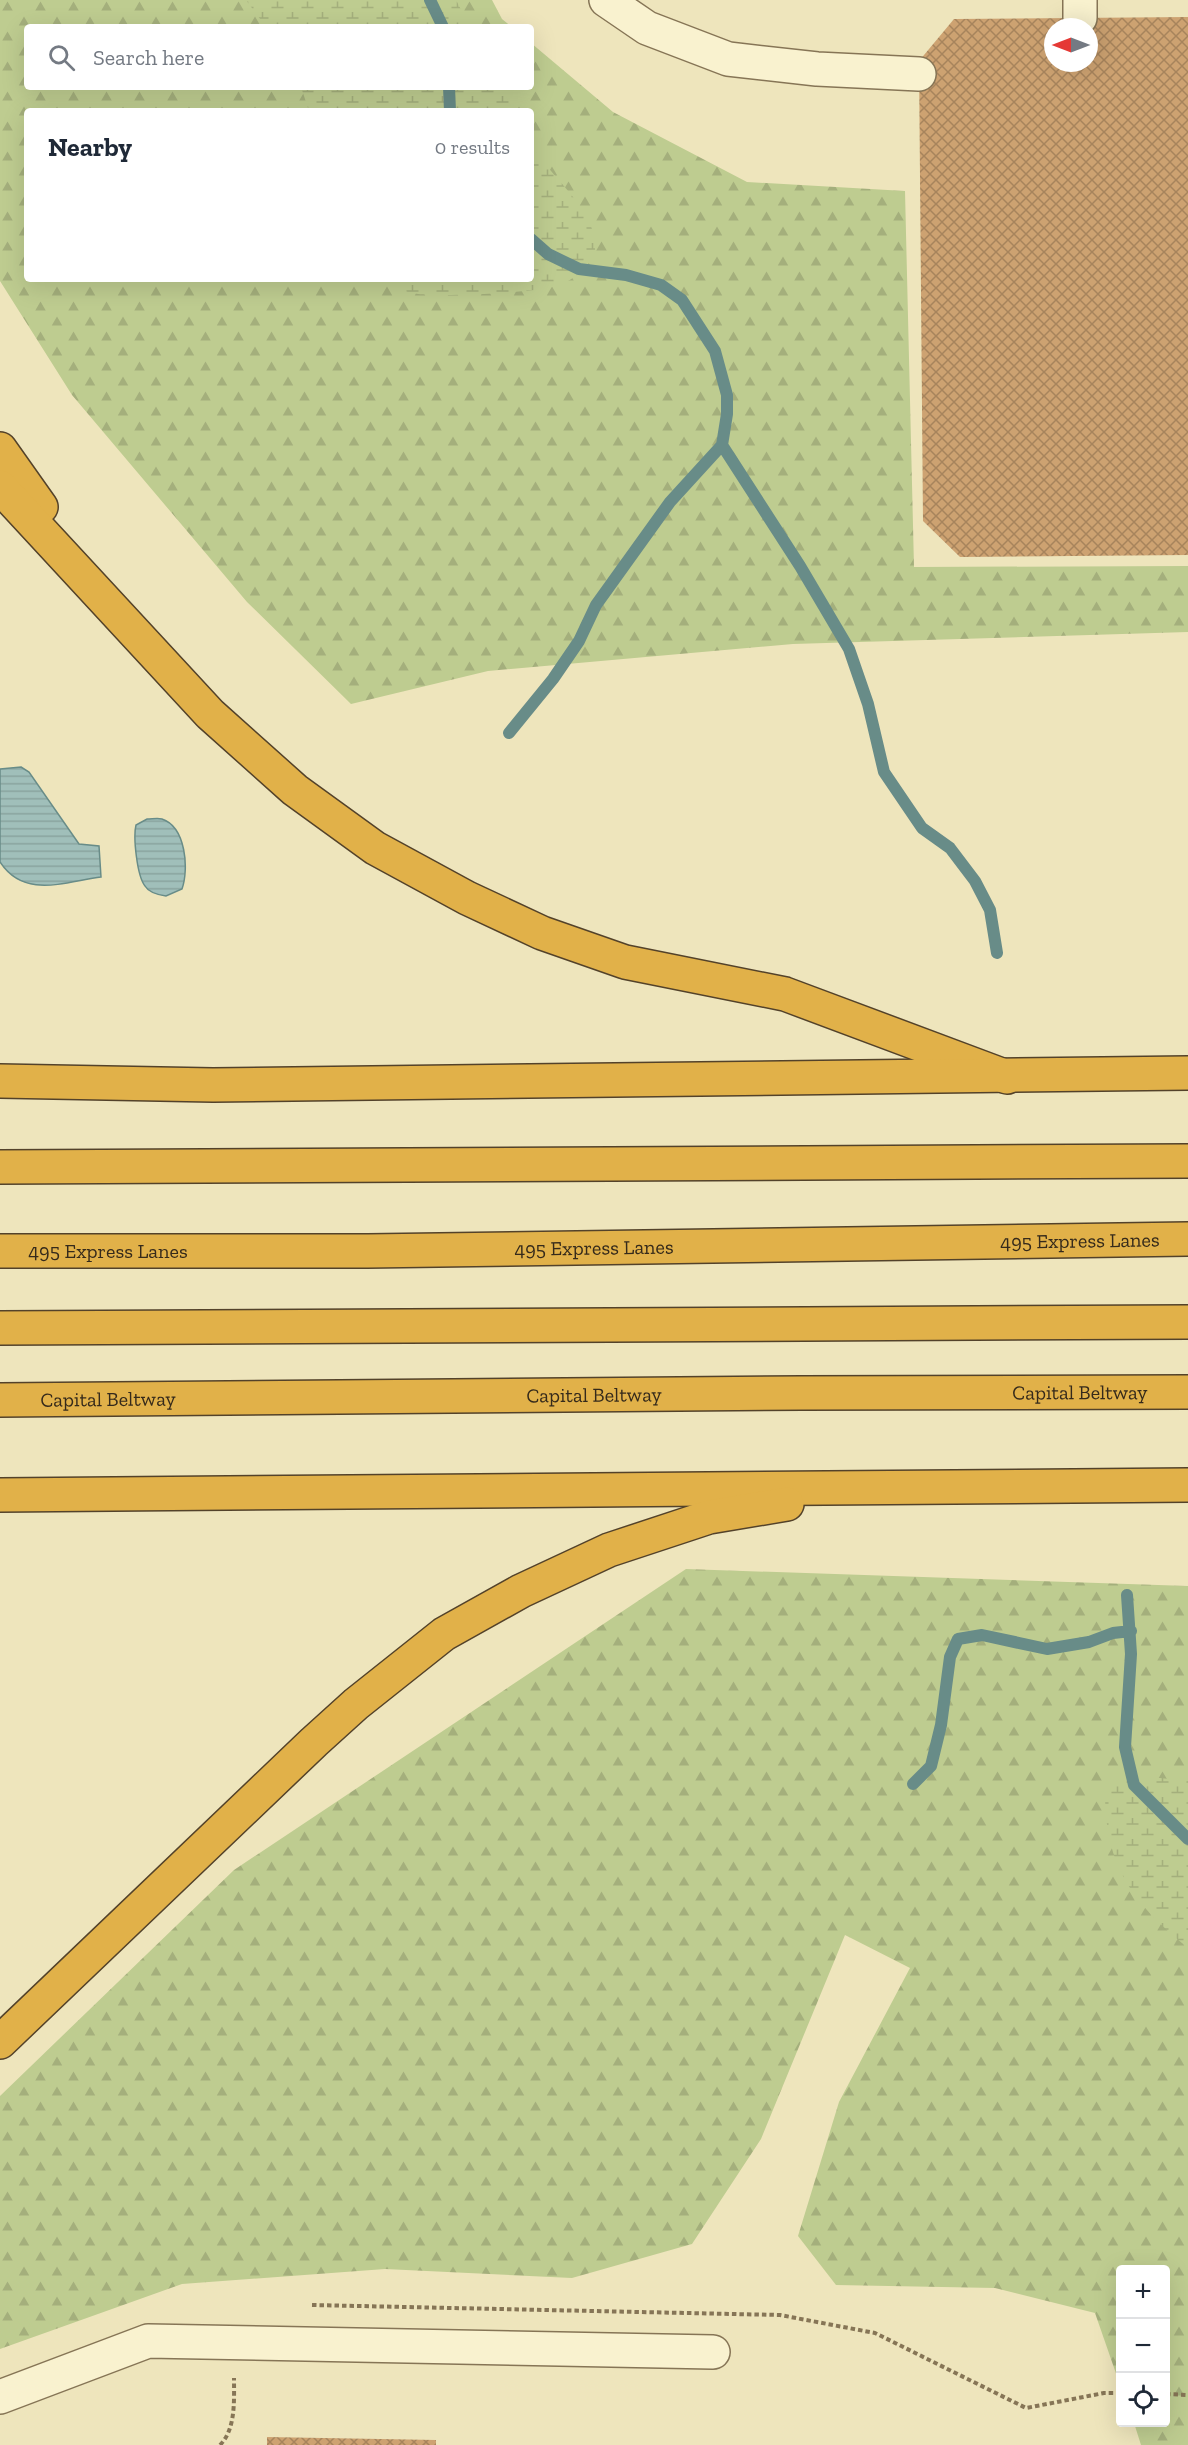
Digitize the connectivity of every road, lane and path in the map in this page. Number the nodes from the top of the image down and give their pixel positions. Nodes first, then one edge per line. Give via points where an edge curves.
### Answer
1 (606, 0) edge
2 (919, 74) dead end
3 (0, 449) edge
4 (0, 487) edge
5 (117, 616) junction
6 (1188, 1073) edge
7 (1007, 1077) junction
8 (0, 1081) edge
9 (1188, 1161) edge
10 (0, 1167) edge
11 (1188, 1239) edge
12 (0, 1251) edge
13 (1188, 1322) edge
14 (0, 1328) edge
15 (1188, 1392) edge
16 (0, 1400) edge
17 (1188, 1485) edge
18 (888, 1486) junction
19 (0, 1495) edge
20 (0, 2042) edge
21 (713, 2352) dead end
22 (1170, 2394) edge
23 (1188, 2395) edge
24 (0, 2397) edge

1 - 2 lane via 647,28 728,58 817,69
3 - 5 highway
4 - 5 highway
5 - 7 highway via 210,714 295,790 375,848 467,898 542,933 625,962 785,994
6 - 7 highway
7 - 8 highway via 213,1085
9 - 10 highway
11 - 12 highway, 495 Express Lanes via 368,1251
13 - 14 highway
15 - 16 highway, Capital Beltway
17 - 18 highway
18 - 19 highway
18 - 20 highway via 709,1517 609,1550 521,1591 444,1634 314,1742
21 - 24 lane via 148,2341
22 - 23 path

